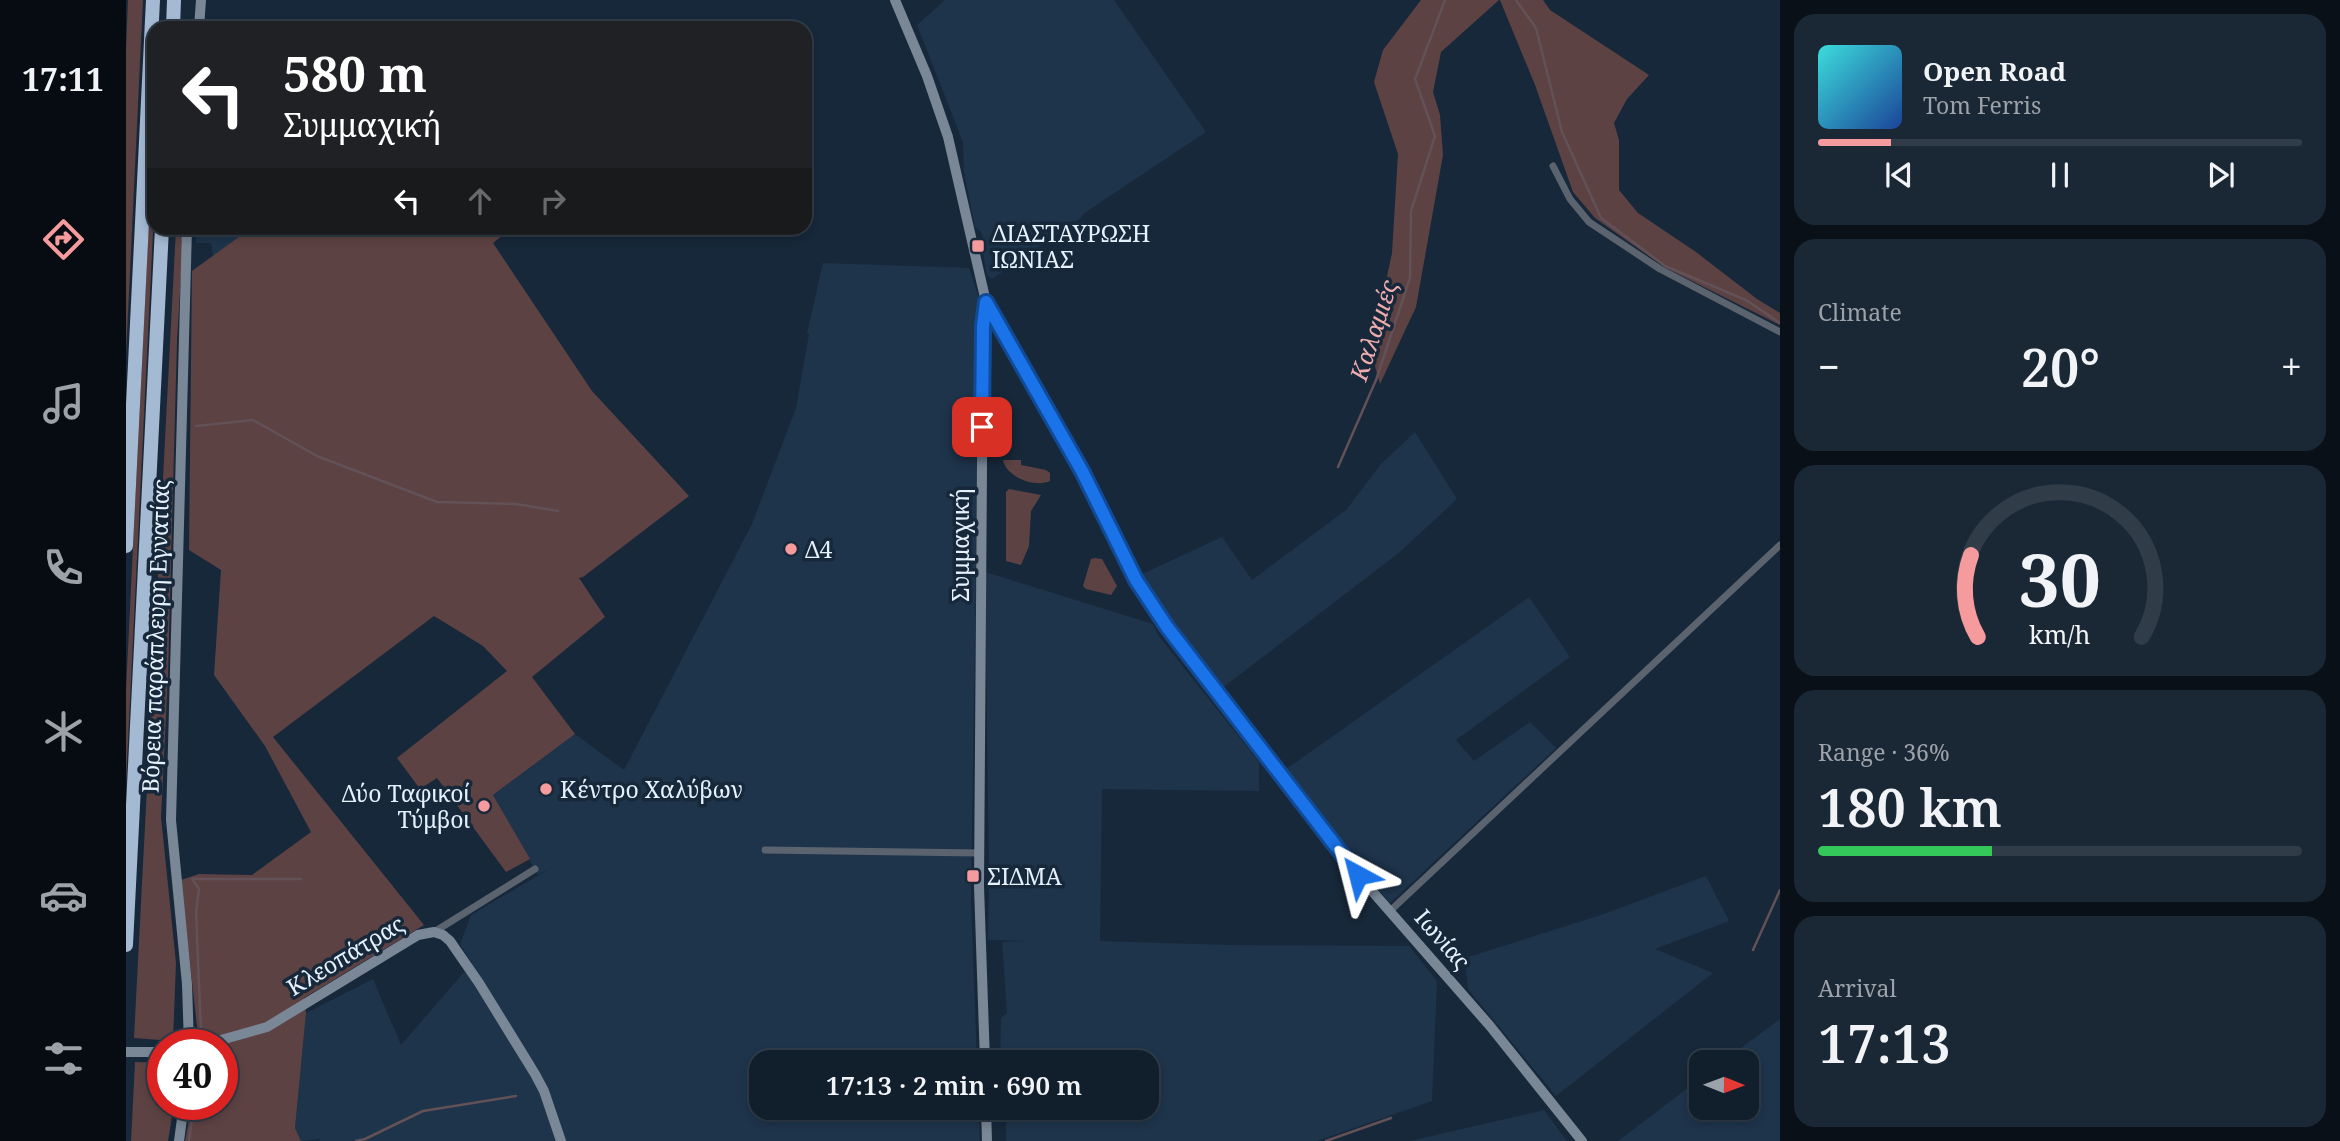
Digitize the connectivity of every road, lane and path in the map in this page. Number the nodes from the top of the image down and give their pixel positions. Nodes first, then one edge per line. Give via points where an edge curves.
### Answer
1 (153, 0) edge
2 (174, 0) edge
3 (201, 0) edge
4 (895, 0) edge
5 (152, 21) edge
6 (173, 21) edge
7 (200, 21) edge
8 (147, 121) edge
9 (1553, 166) dead end
10 (162, 235) edge
11 (187, 235) edge
12 (986, 302) junction
13 (999, 325) junction
14 (983, 326) junction
15 (1780, 332) edge
16 (1780, 545) edge
17 (126, 546) edge
18 (765, 850) dead end
19 (979, 853) junction
20 (535, 869) dead end
21 (1390, 911) junction
22 (433, 932) junction
23 (126, 945) edge
24 (188, 1029) edge
25 (238, 1035) edge
26 (985, 1050) edge
27 (126, 1052) edge
28 (147, 1052) edge
29 (182, 1120) edge
30 (986, 1120) edge
31 (179, 1141) edge
32 (561, 1141) edge
33 (987, 1141) edge
34 (1582, 1141) edge

1 - 5 highway
2 - 6 highway
3 - 7 street
4 - 12 street, Συμμαχική via 948,137
8 - 17 highway
9 - 15 street via 1570,199 1589,222 1660,269
10 - 23 highway
11 - 24 street, Βόρεια παράπλευρη Εγνατίας via 171,820
12 - 13 street, Ιωνίας
12 - 14 street, Συμμαχική
13 - 14 street
13 - 21 street, Ιωνίας via 1082,471 1136,580 1167,627
14 - 19 street, Συμμαχική
16 - 21 street
18 - 19 street
19 - 26 street, Συμμαχική
20 - 22 street
21 - 34 street, Ιωνίας
22 - 25 street, Κλεοπάτρας via 418,935 267,1027
22 - 32 street, Κλεοπάτρας via 448,939 465,961 535,1074
27 - 28 street
29 - 31 street
30 - 33 street

